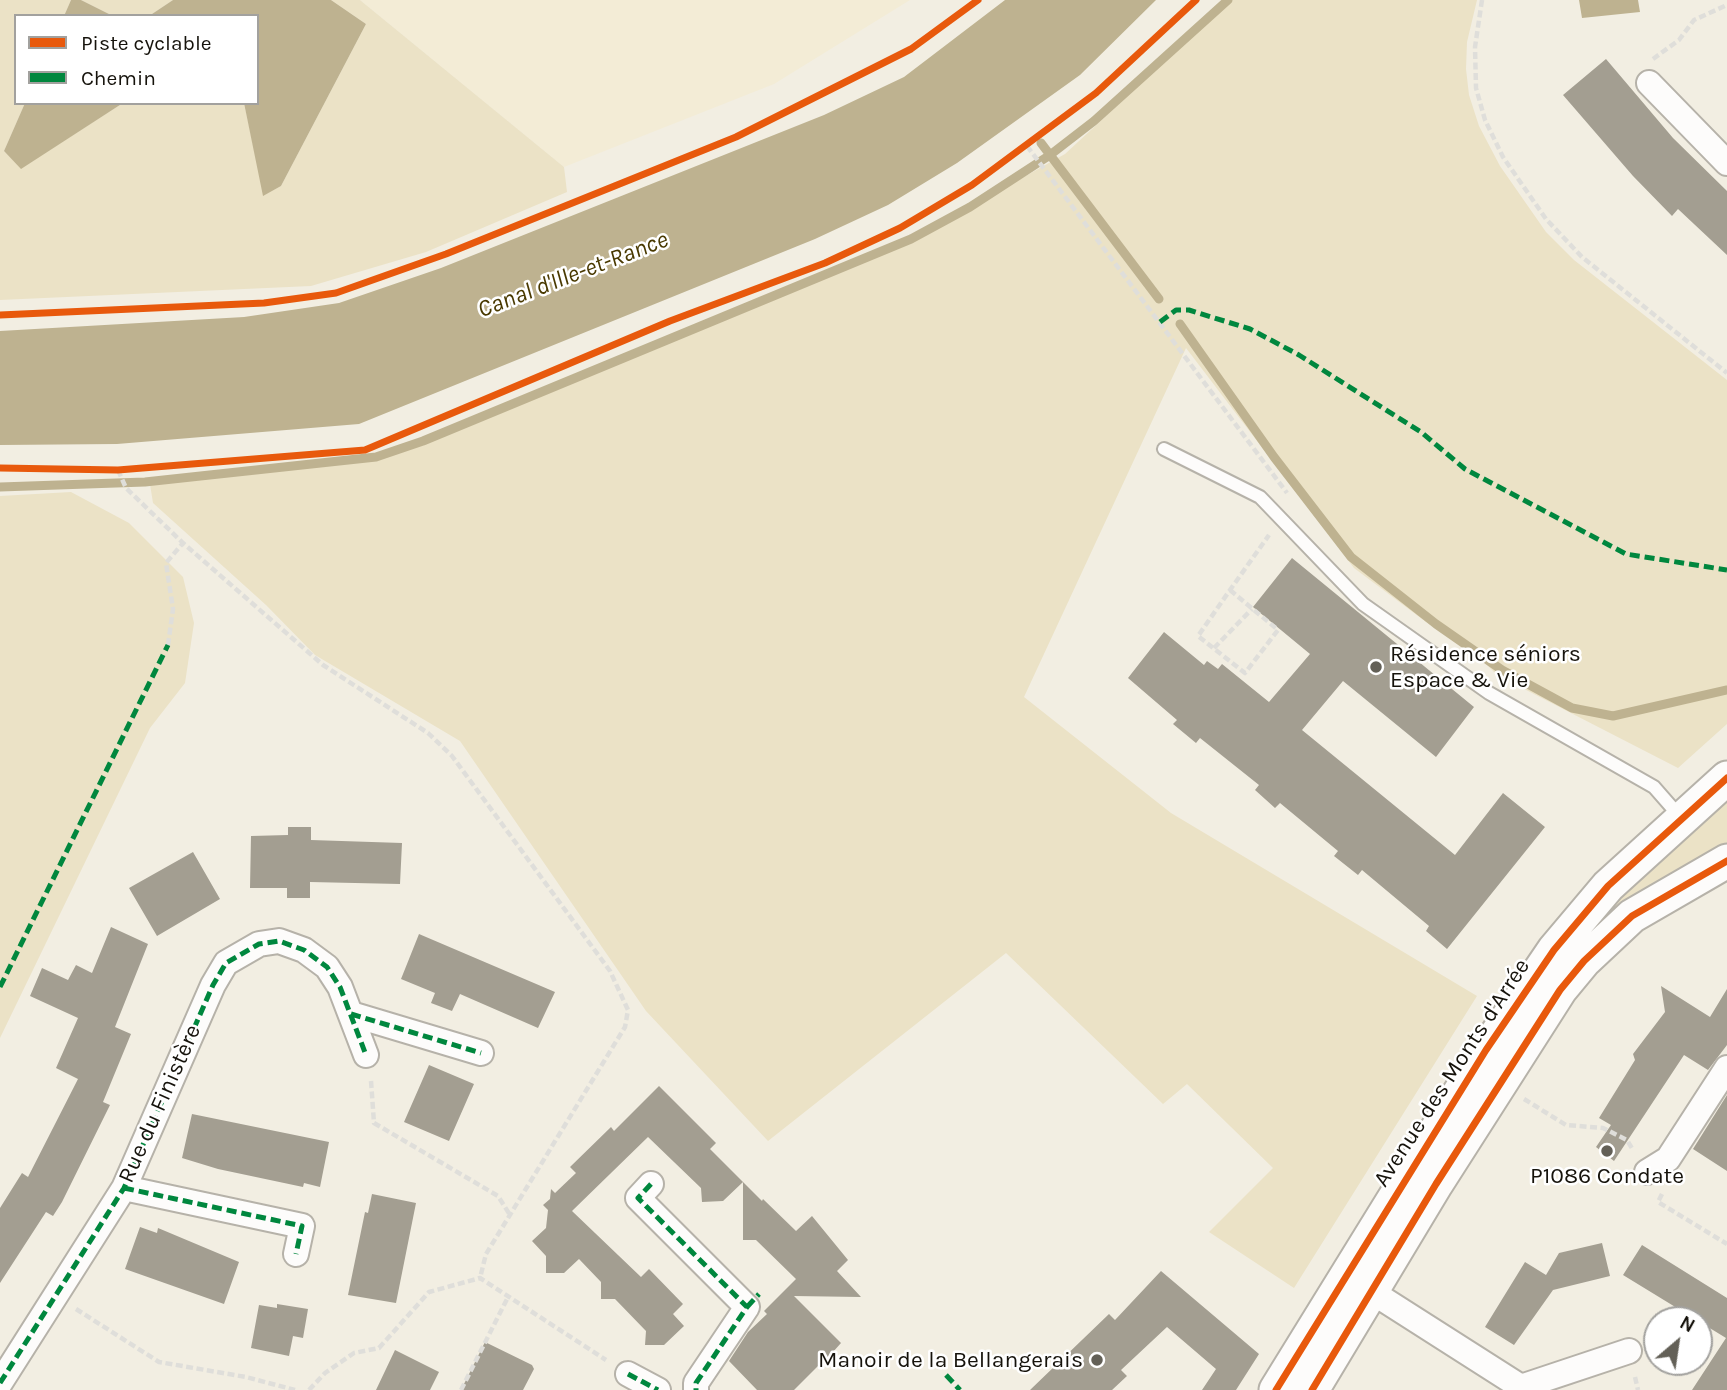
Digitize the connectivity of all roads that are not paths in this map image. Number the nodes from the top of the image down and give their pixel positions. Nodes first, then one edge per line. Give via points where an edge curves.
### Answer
1 (1649, 83) road end
2 (1727, 163) edge
3 (1164, 449) dead end
4 (1727, 778) edge
5 (1682, 819) junction
6 (1727, 862) edge
7 (351, 1014) junction
8 (481, 1053) dead end
9 (366, 1055) road end
10 (1727, 1068) edge
11 (1647, 1172) road end
12 (651, 1184) dead end
13 (124, 1188) junction
14 (296, 1254) dead end
15 (1372, 1292) junction
16 (1629, 1351) dead end
17 (628, 1374) road end
18 (0, 1382) edge
19 (1521, 1388) edge
20 (658, 1390) edge
21 (696, 1390) edge
22 (1276, 1390) edge
23 (1312, 1390) edge

1 - 2 street
3 - 5 lane via 1260,497 1363,604 1489,693 1654,787
4 - 5 street, Avenue des Monts d'Arrée
5 - 22 street, Avenue des Monts d'Arrée via 1608,887 1554,950 1486,1050
6 - 15 street, Avenue des Monts d'Arrée via 1632,916 1560,990
7 - 8 street
7 - 9 street, Rue du Finistère
7 - 13 street, Rue du Finistère via 327,967 304,950 279,941 259,944 226,963
10 - 11 street via 1668,1159
12 - 21 street via 638,1198 753,1301 696,1383
13 - 14 street via 302,1226
13 - 18 street, Rue du Finistère
15 - 19 street
15 - 23 street, Avenue des Monts d'Arrée
16 - 19 street
17 - 20 street

